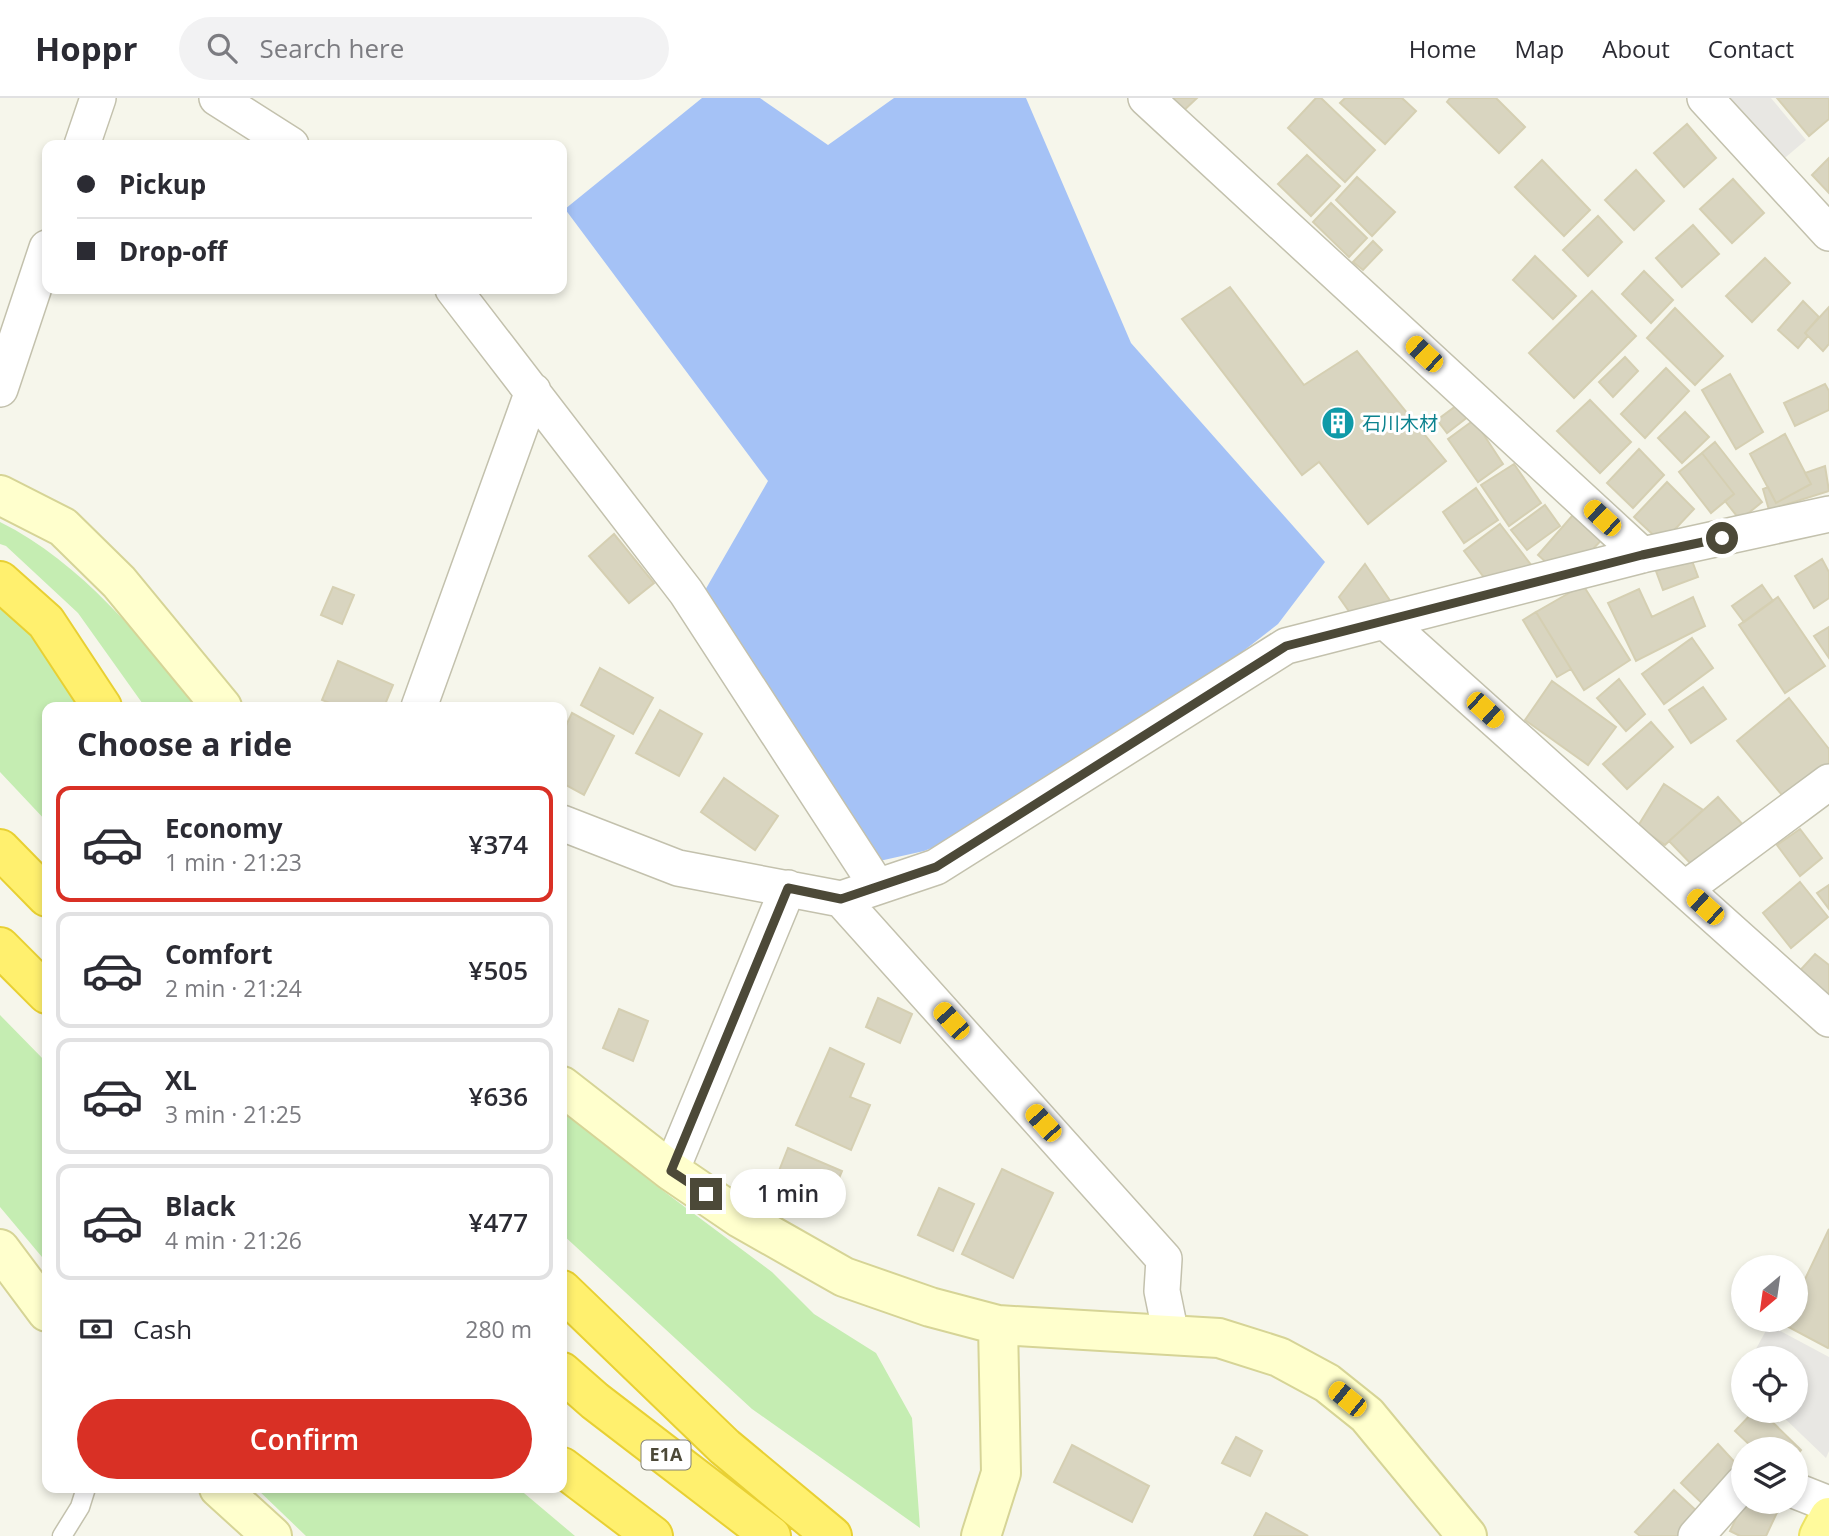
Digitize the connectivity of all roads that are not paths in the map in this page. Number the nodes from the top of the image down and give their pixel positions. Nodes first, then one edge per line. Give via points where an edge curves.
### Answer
1 (98, 98) edge
2 (217, 98) edge
3 (1146, 98) edge
4 (1705, 98) edge
5 (84, 140) edge
6 (283, 140) edge
7 (1829, 233) edge
8 (42, 263) edge
9 (457, 294) edge
10 (0, 389) edge
11 (533, 391) junction
12 (0, 495) edge
13 (1829, 514) edge
14 (1642, 555) junction
15 (0, 581) edge
16 (1385, 621) junction
17 (99, 702) edge
18 (218, 702) edge
19 (421, 702) edge
20 (1829, 782) edge
21 (567, 825) edge
22 (0, 849) edge
23 (877, 886) junction
24 (788, 888) junction
25 (1685, 889) junction
26 (42, 892) edge
27 (841, 899) junction
28 (0, 947) edge
29 (42, 988) edge
30 (1829, 1018) edge
31 (567, 1090) edge
32 (671, 1171) junction
33 (0, 1249) edge
34 (567, 1295) edge
35 (42, 1305) edge
36 (998, 1325) junction
37 (1171, 1335) junction
38 (567, 1376) edge
39 (567, 1471) edge
40 (84, 1493) edge
41 (225, 1493) edge
42 (1808, 1496) edge
43 (1731, 1497) edge
44 (1829, 1504) edge
45 (1829, 1517) edge
46 (62, 1536) edge
47 (272, 1536) edge
48 (653, 1536) edge
49 (771, 1536) edge
50 (832, 1536) edge
51 (981, 1536) edge
52 (1467, 1536) edge
53 (1696, 1536) edge
54 (1819, 1536) edge

1 - 5 street
2 - 6 street
3 - 14 street
4 - 7 street
8 - 10 street
9 - 11 street
11 - 19 street
11 - 23 street via 686,592
12 - 18 street via 63,527 119,582
13 - 14 street
14 - 16 street
15 - 17 highway via 46,622
16 - 23 street via 1286,646 936,867
16 - 25 street
20 - 25 street
21 - 24 street via 678,868
22 - 26 highway
23 - 27 street
24 - 27 street
24 - 32 street
25 - 30 street
27 - 37 street via 1164,1259 1162,1290
28 - 29 highway
31 - 32 street
32 - 36 street via 740,1218 844,1277
33 - 35 street
34 - 50 highway via 725,1447
36 - 37 street
36 - 51 street via 1001,1473
37 - 52 street via 1219,1338 1279,1357 1328,1383 1367,1415
38 - 49 highway, E1A
39 - 48 highway
40 - 46 lane
41 - 47 street
42 - 44 street
43 - 53 street
45 - 54 main road

